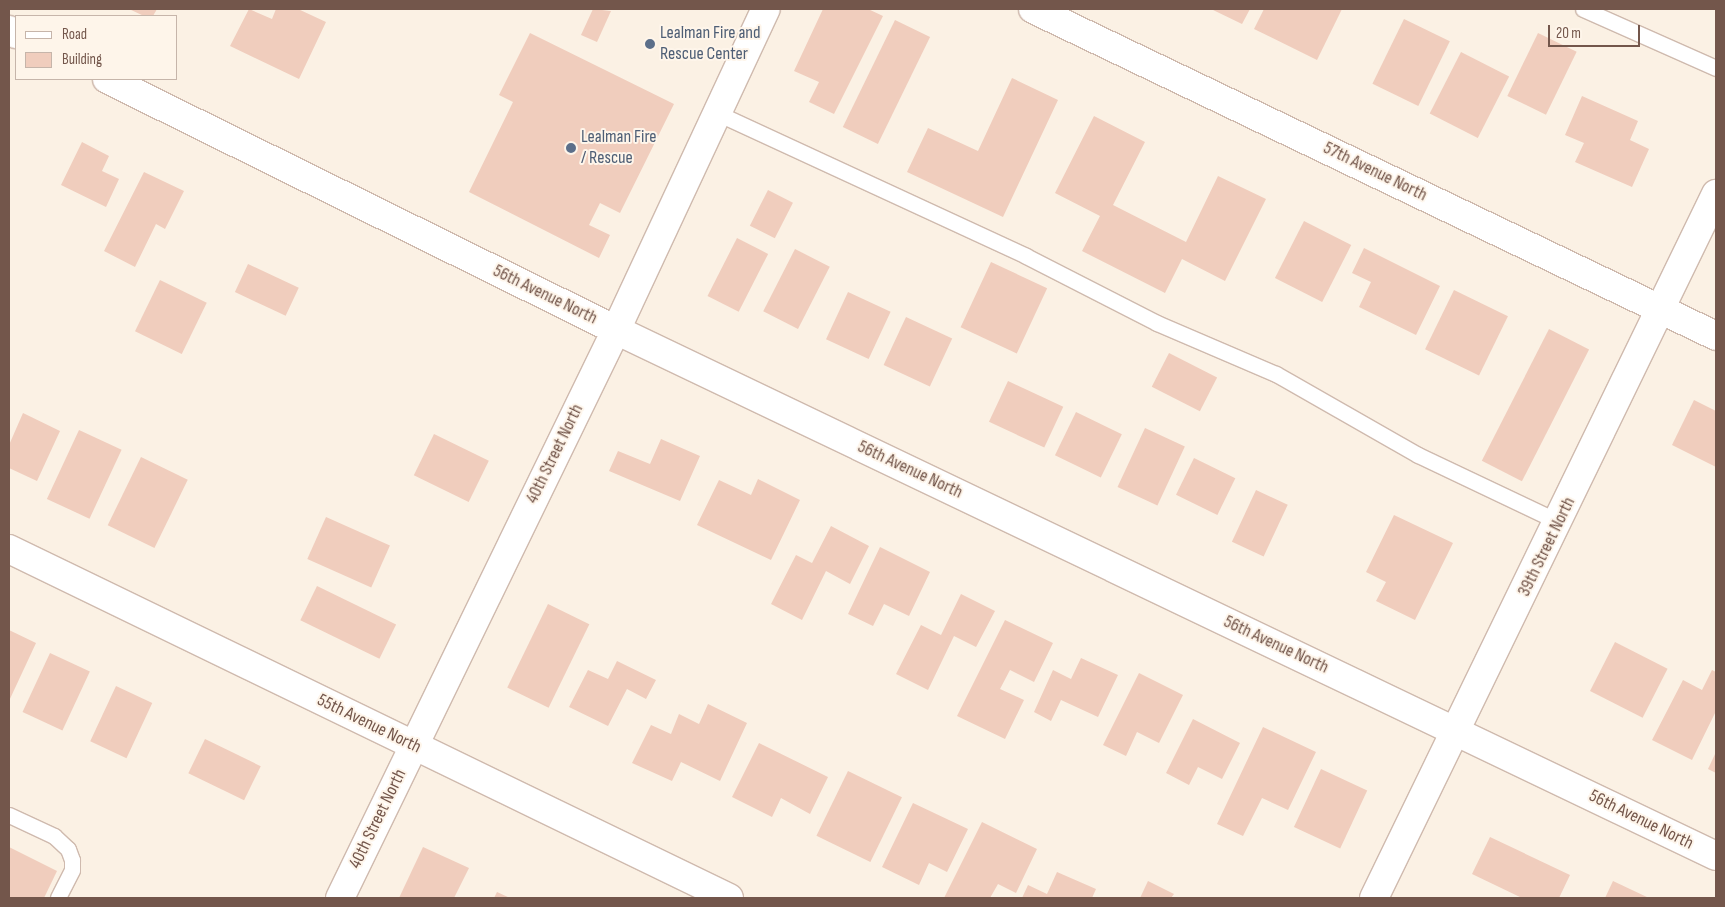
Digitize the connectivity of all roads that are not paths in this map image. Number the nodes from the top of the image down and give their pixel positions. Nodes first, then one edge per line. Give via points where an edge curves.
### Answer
1 (766, 9) edge
2 (1033, 9) edge
3 (1583, 9) edge
4 (1716, 68) edge
5 (109, 80) edge
6 (717, 113) junction
7 (1716, 194) edge
8 (1662, 310) junction
9 (616, 330) junction
10 (1716, 336) edge
11 (1559, 522) junction
12 (9, 549) edge
13 (1457, 731) junction
14 (413, 746) junction
15 (9, 815) edge
16 (1716, 856) edge
17 (58, 898) edge
18 (340, 898) edge
19 (729, 898) edge
20 (1374, 898) edge

1 - 6 street, 40th Street North
2 - 8 street, 57th Avenue North
3 - 4 lane
5 - 9 street, 56th Avenue North
6 - 9 street, 40th Street North
6 - 11 lane via 1026,256 1157,323 1276,374 1418,455
7 - 8 street, 39th Street North
8 - 10 street, 57th Avenue North
8 - 11 street, 39th Street North
9 - 13 street, 56th Avenue North
9 - 14 street, 40th Street North
11 - 13 street, 39th Street North
12 - 14 street, 55th Avenue North
13 - 16 street, 56th Avenue North
13 - 20 street, 39th Street North
14 - 18 street, 40th Street North
14 - 19 street, 55th Avenue North
15 - 17 lane via 54,836 68,849 72,870

